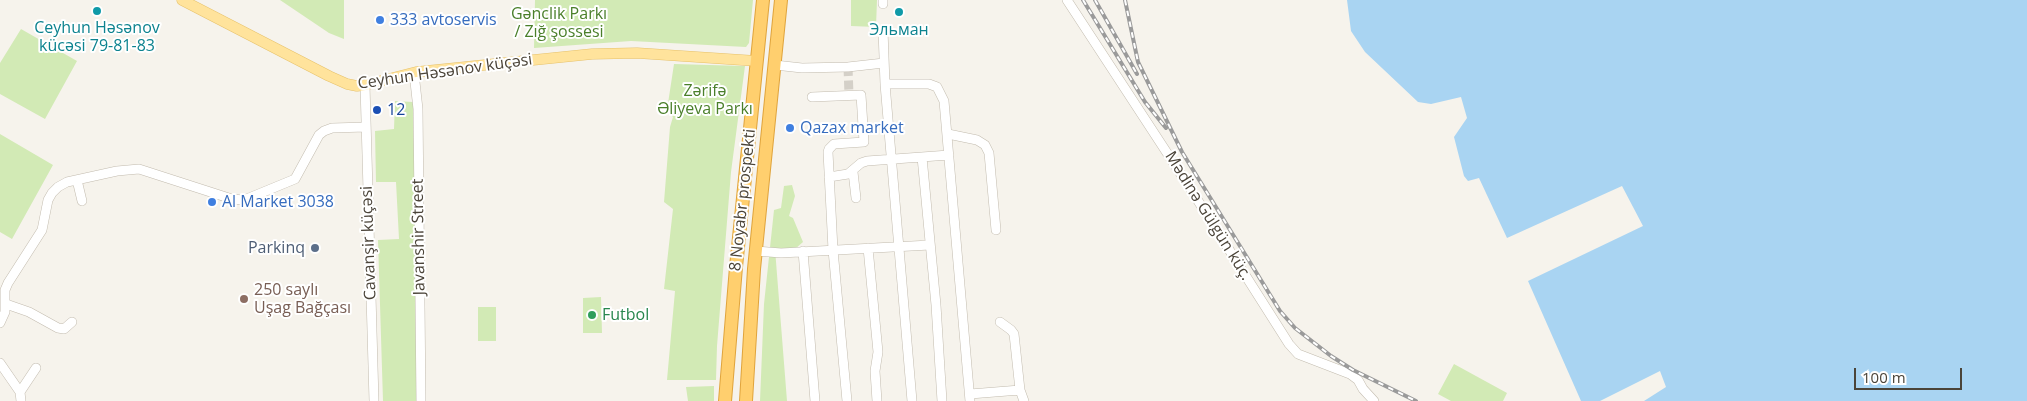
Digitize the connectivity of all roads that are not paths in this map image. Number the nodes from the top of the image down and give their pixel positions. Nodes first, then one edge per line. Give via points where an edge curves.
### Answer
1 (182, 0) edge
2 (763, 0) edge
3 (781, 0) edge
4 (1067, 0) edge
5 (884, 30) dead end
6 (757, 62) junction
7 (884, 63) junction
8 (776, 65) junction
9 (414, 73) junction
10 (885, 84) junction
11 (365, 86) junction
12 (812, 97) dead end
13 (366, 127) junction
14 (948, 134) junction
15 (949, 155) junction
16 (922, 158) junction
17 (891, 159) junction
18 (853, 172) junction
19 (829, 177) junction
20 (77, 180) junction
21 (856, 198) dead end
22 (82, 201) dead end
23 (996, 230) dead end
24 (930, 245) junction
25 (900, 246) junction
26 (868, 248) junction
27 (833, 250) junction
28 (756, 251) junction
29 (803, 251) junction
30 (6, 304) junction
31 (72, 322) dead end
32 (1000, 322) dead end
33 (0, 323) edge
34 (0, 363) edge
35 (36, 368) dead end
36 (1020, 390) junction
37 (20, 396) edge
38 (970, 397) edge
39 (374, 401) edge
40 (422, 401) edge
41 (725, 401) edge
42 (746, 401) edge
43 (815, 401) edge
44 (847, 401) edge
45 (877, 401) edge
46 (912, 401) edge
47 (942, 401) edge
48 (1024, 401) edge
49 (1374, 401) edge

1 - 11 main road, Ceyhun Həsənov küçəsi via 340,81
2 - 6 highway, 8 Noyabr prospekti
3 - 8 highway, 8 Noyabr prospekti
4 - 49 street, Mədinə Gülgün küç. via 1289,344 1298,354 1350,374
5 - 7 street
6 - 8 highway
6 - 9 main road, Ceyhun Həsənov küçəsi via 610,54
6 - 41 highway, 8 Noyabr prospekti
7 - 8 street via 802,68
7 - 10 street
8 - 28 highway, 8 Noyabr prospekti
9 - 11 main road, Ceyhun Həsənov küçəsi
9 - 40 street, Javanshir Street via 418,109
10 - 14 street via 934,85 944,101
10 - 17 street
11 - 13 street, Cavanşir küçəsi
12 - 19 street via 861,95 864,142 831,146 828,152
13 - 20 street via 324,131 295,179 244,200 232,199 139,168
13 - 39 street, Cavanşir küçəsi
14 - 15 street
14 - 23 street via 977,140 985,145 989,153
15 - 16 street
15 - 38 street
16 - 17 street
16 - 24 street
17 - 18 street via 861,162
17 - 25 street
18 - 19 street
18 - 21 street
19 - 27 street
20 - 22 street
20 - 30 street via 58,187 48,200 42,230 5,290
24 - 25 street
24 - 47 street
25 - 26 street
25 - 46 street
26 - 27 street
26 - 45 street via 878,352 875,371
27 - 29 street
27 - 44 street
28 - 29 street
28 - 42 highway, 8 Noyabr prospekti
29 - 43 street
30 - 31 street via 58,328 64,329
30 - 33 street
32 - 36 street via 1014,334
34 - 37 street
35 - 37 street
36 - 38 street
36 - 48 street

